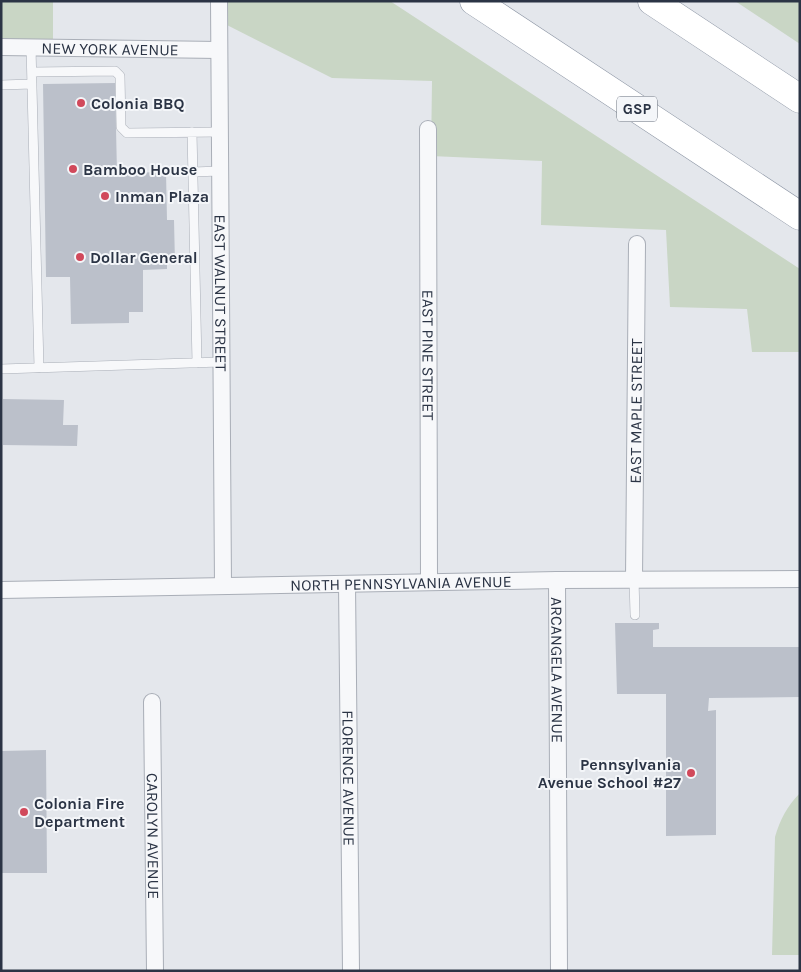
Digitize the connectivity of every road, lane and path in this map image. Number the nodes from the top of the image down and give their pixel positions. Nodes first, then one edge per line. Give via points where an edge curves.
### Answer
1 (219, 1) edge
2 (474, 1) edge
3 (652, 1) edge
4 (1, 46) edge
5 (31, 47) junction
6 (219, 50) junction
7 (32, 72) junction
8 (32, 84) junction
9 (1, 85) edge
10 (800, 99) edge
11 (428, 129) dead end
12 (192, 132) junction
13 (220, 132) junction
14 (193, 172) junction
15 (220, 172) junction
16 (800, 216) edge
17 (637, 244) dead end
18 (221, 362) junction
19 (197, 363) junction
20 (38, 368) junction
21 (1, 369) edge
22 (634, 579) junction
23 (800, 579) edge
24 (557, 580) junction
25 (429, 582) junction
26 (348, 584) junction
27 (223, 586) junction
28 (1, 590) edge
29 (635, 615) dead end
30 (152, 702) dead end
31 (156, 971) edge
32 (351, 971) edge
33 (559, 971) edge

1 - 6 street, EAST WALNUT STREET
2 - 16 highway, GSP
3 - 10 highway
4 - 5 street, NEW YORK AVENUE
5 - 6 street, NEW YORK AVENUE
5 - 7 lane
6 - 13 street, EAST WALNUT STREET
7 - 8 lane
7 - 12 lane via 115,71 120,76 121,127 127,133
8 - 9 lane
8 - 20 lane
11 - 25 street, EAST PINE STREET
12 - 13 lane
12 - 14 lane
13 - 15 street, EAST WALNUT STREET
14 - 15 lane
14 - 19 lane
15 - 18 street, EAST WALNUT STREET
17 - 22 street, EAST MAPLE STREET
18 - 19 lane
18 - 27 street, EAST WALNUT STREET
19 - 20 lane
20 - 21 lane
22 - 23 street, NORTH PENNSYLVANIA AVENUE
22 - 24 street, NORTH PENNSYLVANIA AVENUE
22 - 29 lane
24 - 25 street, NORTH PENNSYLVANIA AVENUE
24 - 33 street, ARCANGELA AVENUE
25 - 26 street, NORTH PENNSYLVANIA AVENUE
26 - 27 street, NORTH PENNSYLVANIA AVENUE
26 - 32 street, FLORENCE AVENUE
27 - 28 street, NORTH PENNSYLVANIA AVENUE
30 - 31 street, CAROLYN AVENUE

